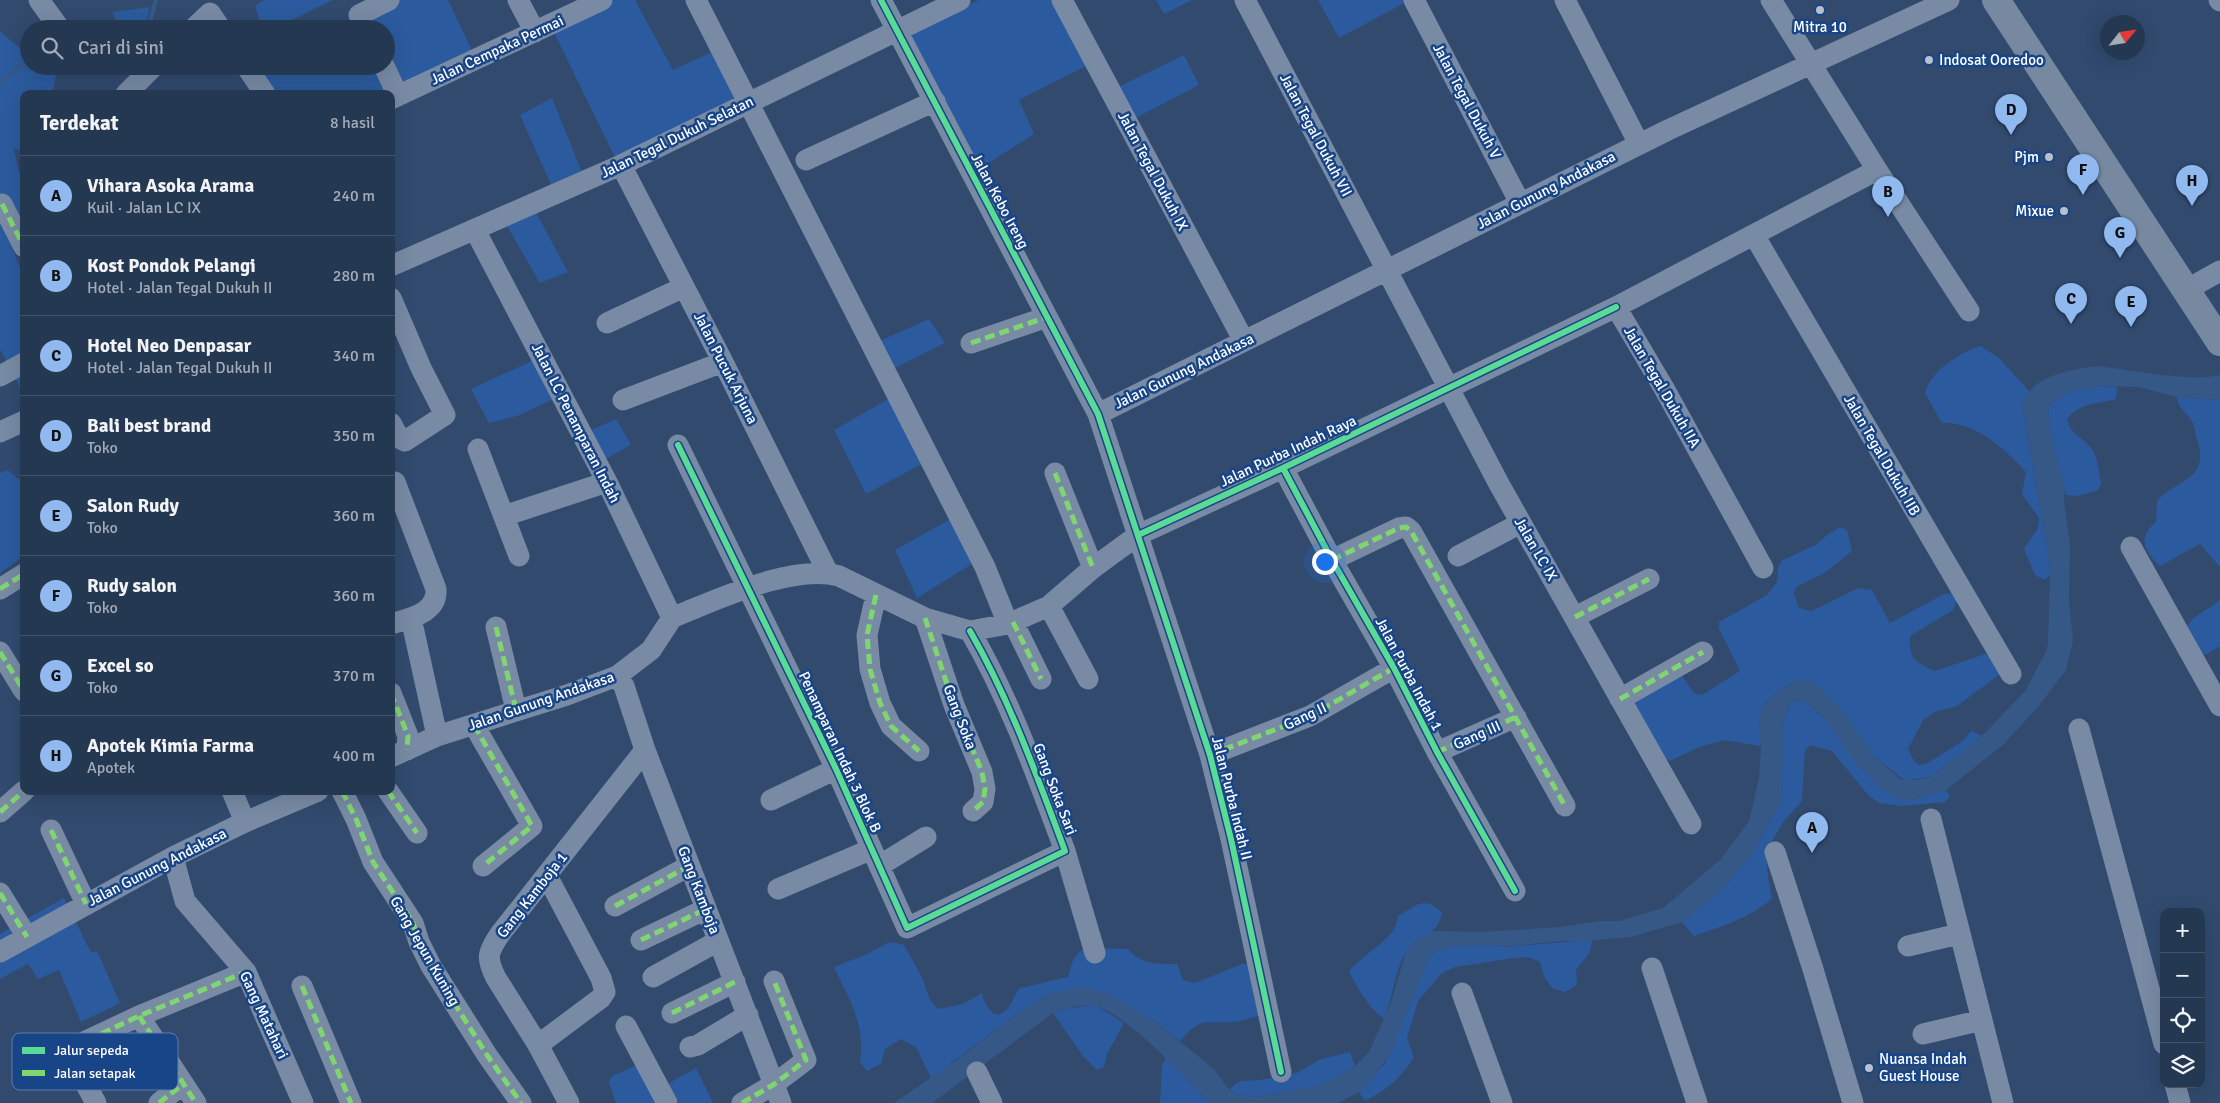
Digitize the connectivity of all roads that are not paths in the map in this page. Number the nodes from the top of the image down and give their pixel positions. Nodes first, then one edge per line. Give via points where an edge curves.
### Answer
1 (39, 0) edge
2 (388, 0) edge
3 (518, 0) edge
4 (602, 0) edge
5 (696, 0) edge
6 (881, 0) edge
7 (960, 0) edge
8 (1062, 0) edge
9 (1246, 0) edge
10 (1414, 0) edge
11 (1565, 0) edge
12 (1771, 0) edge
13 (1949, 0) edge
14 (1996, 0) edge
15 (359, 15) edge
16 (53, 20) edge
17 (202, 20) edge
18 (215, 20) edge
19 (897, 31) junction
20 (535, 32) junction
21 (1810, 63) junction
22 (145, 75) edge
23 (252, 75) edge
24 (387, 75) edge
25 (130, 90) edge
26 (262, 90) edge
27 (392, 90) edge
28 (395, 98) edge
29 (935, 101) junction
30 (748, 103) junction
31 (1639, 144) junction
32 (806, 160) dead end
33 (620, 165) junction
34 (1877, 170) junction
35 (1520, 203) junction
36 (2, 204) dead end
37 (475, 230) junction
38 (1754, 235) junction
39 (20, 239) edge
40 (395, 264) edge
41 (1386, 270) junction
42 (2220, 270) edge
43 (684, 287) junction
44 (2186, 290) junction
45 (395, 307) edge
46 (1616, 307) junction
47 (1969, 311) dead end
48 (1048, 317) junction
49 (607, 323) dead end
50 (1244, 342) junction
51 (2220, 342) edge
52 (971, 343) dead end
53 (723, 362) junction
54 (20, 365) edge
55 (0, 376) edge
56 (1448, 388) junction
57 (623, 400) dead end
58 (1098, 414) junction
59 (20, 423) edge
60 (395, 431) edge
61 (0, 432) edge
62 (678, 445) dead end
63 (478, 449) dead end
64 (1283, 468) junction
65 (1055, 473) dead end
66 (395, 482) dead end
67 (607, 482) junction
68 (504, 516) junction
69 (1521, 523) junction
70 (1138, 535) junction
71 (2131, 547) dead end
72 (519, 556) dead end
73 (1458, 556) dead end
74 (1332, 560) junction
75 (1093, 568) junction
76 (1763, 568) dead end
77 (828, 573) junction
78 (20, 576) edge
79 (1649, 579) dead end
80 (746, 588) junction
81 (0, 589) edge
82 (876, 595) junction
83 (1049, 606) junction
84 (1575, 617) junction
85 (672, 618) junction
86 (925, 618) junction
87 (401, 621) edge
88 (1011, 623) junction
89 (496, 627) dead end
90 (970, 631) junction
91 (0, 652) edge
92 (1703, 652) dead end
93 (1394, 668) junction
94 (2011, 674) dead end
95 (617, 676) junction
96 (1088, 679) dead end
97 (1042, 680) dead end
98 (20, 684) edge
99 (1620, 699) junction
100 (395, 703) edge
101 (2220, 706) edge
102 (516, 710) junction
103 (1516, 717) junction
104 (474, 726) junction
105 (2079, 729) dead end
106 (438, 736) junction
107 (646, 750) junction
108 (919, 751) dead end
109 (1437, 752) junction
110 (399, 754) edge
111 (1210, 755) junction
112 (836, 769) junction
113 (20, 794) edge
114 (234, 795) edge
115 (309, 795) edge
116 (344, 795) edge
117 (391, 795) edge
118 (771, 800) dead end
119 (1565, 806) dead end
120 (0, 812) edge
121 (973, 812) dead end
122 (1931, 819) dead end
123 (245, 822) junction
124 (1691, 824) dead end
125 (51, 830) dead end
126 (417, 833) dead end
127 (926, 837) dead end
128 (1065, 851) junction
129 (1775, 852) dead end
130 (173, 857) junction
131 (875, 857) junction
132 (483, 866) dead end
133 (689, 866) junction
134 (547, 876) junction
135 (778, 889) dead end
136 (1514, 891) dead end
137 (0, 893) edge
138 (86, 904) junction
139 (615, 906) dead end
140 (706, 909) junction
141 (907, 928) joint
142 (1959, 934) junction
143 (27, 937) junction
144 (641, 940) dead end
145 (718, 941) junction
146 (1908, 946) dead end
147 (0, 952) edge
148 (1095, 953) dead end
149 (1652, 968) dead end
150 (246, 972) junction
151 (654, 977) dead end
152 (774, 981) dead end
153 (735, 982) junction
154 (302, 986) dead end
155 (1462, 993) dead end
156 (672, 1014) dead end
157 (748, 1015) junction
158 (139, 1016) junction
159 (1982, 1020) junction
160 (626, 1026) dead end
161 (103, 1033) edge
162 (150, 1033) edge
163 (1923, 1034) dead end
164 (2164, 1043) edge
165 (538, 1045) junction
166 (690, 1047) dead end
167 (977, 1072) dead end
168 (1281, 1072) dead end
169 (178, 1075) edge
170 (184, 1084) junction
171 (2176, 1088) edge
172 (178, 1089) edge
173 (89, 1090) edge
174 (176, 1090) edge
175 (777, 1094) edge
176 (1999, 1102) edge
177 (96, 1103) edge
178 (159, 1103) edge
179 (196, 1103) edge
180 (303, 1103) edge
181 (351, 1103) edge
182 (521, 1103) edge
183 (569, 1103) edge
184 (667, 1103) edge
185 (742, 1103) edge
186 (992, 1103) edge
187 (1502, 1103) edge
188 (1697, 1103) edge
189 (1853, 1103) edge
190 (2180, 1103) edge

1 - 16 street
2 - 15 street
3 - 20 street
4 - 20 street, Jalan Cempaka Permai
5 - 30 street
6 - 19 street, Jalan Kebo Ireng
7 - 19 street, Jalan Tegal Dukuh Selatan
8 - 50 street, Jalan Tegal Dukuh IX
9 - 41 street, Jalan Tegal Dukuh VII
10 - 35 street, Jalan Tegal Dukuh V
11 - 31 street
12 - 21 street
13 - 21 street, Jalan Gunung Andakasa
14 - 44 main road
17 - 18 street via 210,12
19 - 29 street, Jalan Kebo Ireng
19 - 30 street, Jalan Tegal Dukuh Selatan
20 - 28 street, Jalan Cempaka Permai
21 - 31 street, Jalan Gunung Andakasa
21 - 34 street
22 - 25 street
23 - 26 street
24 - 27 street
29 - 32 street
29 - 48 street, Jalan Kebo Ireng
30 - 33 street, Jalan Tegal Dukuh Selatan
30 - 88 street via 985,566
31 - 35 street, Jalan Gunung Andakasa
33 - 37 street, Jalan Tegal Dukuh Selatan
33 - 43 street, Jalan Pucuk Arjuna
34 - 38 street
34 - 47 street
35 - 41 street, Jalan Gunung Andakasa
36 - 39 street
37 - 40 street, Jalan Tegal Dukuh Selatan
37 - 67 street, Jalan LC Penamparan Indah
38 - 46 street
38 - 94 street, Jalan Tegal Dukuh IIB
41 - 50 street, Jalan Gunung Andakasa
41 - 56 street, Jalan LC IX
42 - 44 street
43 - 49 street
43 - 53 street, Jalan Pucuk Arjuna
44 - 51 main road
45 - 60 street via 445,415 405,441
46 - 56 street, Jalan Purba Indah Raya
46 - 76 street, Jalan Tegal Dukuh IIA
48 - 52 street
48 - 58 street, Jalan Kebo Ireng
50 - 58 street, Jalan Gunung Andakasa
53 - 57 street
53 - 77 street, Jalan Pucuk Arjuna
54 - 55 street
56 - 64 street, Jalan Purba Indah Raya
56 - 69 street, Jalan LC IX
58 - 70 street, Jalan Gunung Andakasa
59 - 61 street
62 - 80 street, Penamparan Indah 3 Blok B
63 - 68 street
64 - 70 street, Jalan Purba Indah Raya
64 - 74 street, Jalan Purba Indah 1
65 - 75 street
66 - 87 street via 436,589 436,600 428,609
67 - 68 street
67 - 85 street, Jalan LC Penamparan Indah
68 - 72 street
69 - 73 street
69 - 84 street, Jalan LC IX
70 - 75 street
70 - 111 street, Jalan Purba Indah II
71 - 101 street
74 - 93 street, Jalan Purba Indah 1
74 - 103 street via 1399,528 1406,527 1411,531
75 - 83 street
77 - 80 street via 801,575
77 - 82 street
78 - 81 street
79 - 84 street
80 - 85 street
80 - 112 street, Penamparan Indah 3 Blok B
82 - 86 street
82 - 108 street via 867,635 870,669 891,726
83 - 88 street
83 - 96 street
84 - 99 street, Jalan LC IX
85 - 95 street, Jalan Gunung Andakasa via 651,650
86 - 90 street
86 - 121 street, Gang Soka via 984,782 983,802
87 - 106 street
88 - 90 street
88 - 97 street
89 - 102 street
90 - 128 street, Gang Soka Sari via 997,682 1034,767
91 - 98 street
92 - 99 street
93 - 109 street, Jalan Purba Indah 1
93 - 111 street, Gang II via 1310,716
95 - 102 street, Jalan Gunung Andakasa
95 - 107 street, Gang Kamboja via 624,686
99 - 124 street, Jalan LC IX
100 - 110 street via 408,736
102 - 104 street, Jalan Gunung Andakasa
103 - 109 street, Gang III
103 - 119 street
104 - 106 street, Jalan Gunung Andakasa
104 - 132 street via 532,826
105 - 164 street
106 - 110 street, Jalan Gunung Andakasa
107 - 133 street, Gang Kamboja
107 - 134 street, Gang Kamboja 1
109 - 136 street, Jalan Purba Indah 1
111 - 168 street, Jalan Purba Indah II
112 - 118 street
112 - 131 street, Penamparan Indah 3 Blok B
113 - 120 street
114 - 123 street
115 - 123 street, Jalan Gunung Andakasa
116 - 182 street, Gang Jepun Kuning via 373,862 413,923 430,966
117 - 126 street
122 - 142 street
123 - 130 street, Jalan Gunung Andakasa
125 - 138 street
127 - 131 street
128 - 141 street, Gang Soka Sari
128 - 148 street
129 - 189 street
130 - 138 street, Jalan Gunung Andakasa
130 - 150 street, Gang Matahari via 185,901
131 - 135 street
131 - 141 street, Penamparan Indah 3 Blok B
133 - 139 street
133 - 140 street, Gang Kamboja
134 - 165 street, Gang Kamboja 1 via 500,934 488,958 496,978
134 - 165 street via 601,978 605,992
137 - 143 street
138 - 143 street, Jalan Gunung Andakasa
140 - 144 street
140 - 145 street, Gang Kamboja
142 - 146 street
142 - 159 street
143 - 147 street, Jalan Gunung Andakasa
145 - 151 street
145 - 153 street, Gang Kamboja
149 - 188 street
150 - 158 street
150 - 180 street, Gang Matahari
152 - 175 street via 806,1060
153 - 156 street
153 - 157 street, Gang Kamboja
154 - 181 street
155 - 187 street
157 - 166 street
157 - 175 street, Gang Kamboja
158 - 161 street
158 - 162 street
159 - 163 street
159 - 176 street
160 - 184 street
165 - 183 street, Gang Kamboja 1
167 - 186 street
169 - 170 street
170 - 172 street
170 - 179 street
171 - 190 street
173 - 177 street
174 - 178 street
175 - 185 street

